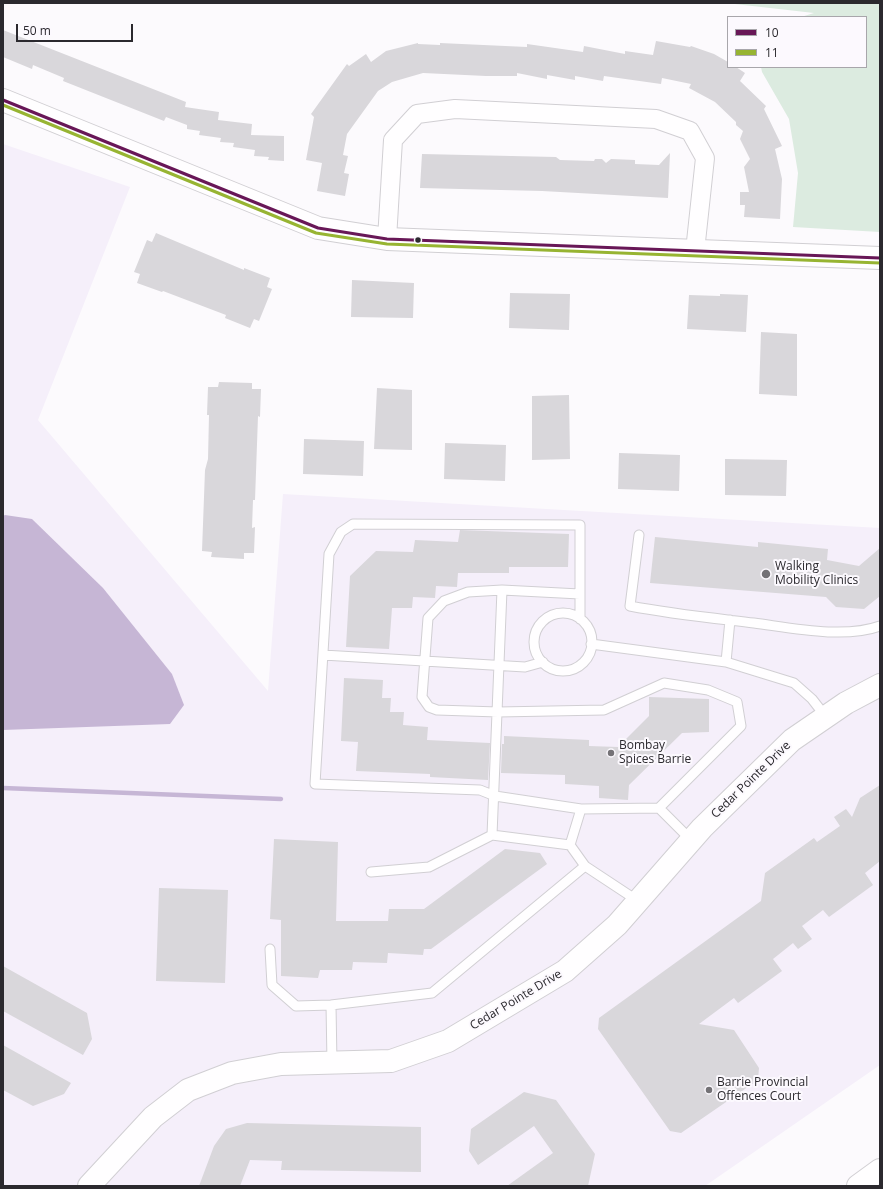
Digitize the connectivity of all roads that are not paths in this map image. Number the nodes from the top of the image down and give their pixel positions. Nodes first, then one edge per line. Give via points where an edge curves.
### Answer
1 (3, 100) edge
2 (387, 239) junction
3 (695, 251) junction
4 (880, 258) edge
5 (639, 536) dead end
6 (502, 590) junction
7 (580, 594) junction
8 (580, 619) junction
9 (730, 620) junction
10 (880, 626) edge
11 (591, 644) junction
12 (323, 656) junction
13 (425, 661) junction
14 (542, 662) junction
15 (726, 662) junction
16 (499, 665) junction
17 (880, 686) edge
18 (498, 712) junction
19 (826, 717) junction
20 (495, 796) junction
21 (659, 808) junction
22 (582, 809) junction
23 (492, 836) junction
24 (691, 840) junction
25 (570, 846) junction
26 (585, 866) junction
27 (371, 872) dead end
28 (638, 901) junction
29 (270, 949) dead end
30 (331, 1005) junction
31 (332, 1062) junction
32 (880, 1170) edge
33 (89, 1186) edge
34 (858, 1186) edge

1 - 2 main road via 318,228
2 - 3 main road
2 - 3 street via 393,140 417,114 455,109 656,119 690,131 705,158
3 - 4 main road
5 - 9 lane via 630,606
6 - 7 lane
6 - 13 lane via 468,592 444,601 428,618
6 - 16 lane
7 - 8 lane
7 - 12 lane via 580,525 353,524 341,532 329,554
8 - 11 lane via 590,634
8 - 14 lane via 571,614 561,613 544,620 536,632 534,646
9 - 10 lane via 815,630 865,631
9 - 15 lane
11 - 14 lane via 584,661 569,670 550,668
11 - 15 lane
12 - 13 lane
12 - 20 lane via 315,784 480,790
13 - 16 lane
13 - 18 lane via 422,697 429,707 436,710
14 - 16 lane via 525,667
15 - 19 lane via 794,683 812,698
16 - 18 lane
17 - 19 main road, Cedar Pointe Drive via 846,703
18 - 20 lane
18 - 21 lane via 604,710 664,684 708,690 737,702 741,726
19 - 24 main road, Cedar Pointe Drive via 792,740
20 - 22 lane
20 - 23 lane
21 - 22 lane
21 - 24 lane
22 - 25 lane
23 - 25 lane
23 - 27 lane via 429,867
24 - 28 main road, Cedar Pointe Drive
25 - 26 lane
26 - 28 lane
26 - 30 lane via 432,993
28 - 31 main road, Cedar Pointe Drive via 617,925 565,972 448,1041 391,1061
29 - 30 lane via 272,986 296,1006
30 - 31 lane
31 - 33 main road, Cedar Pointe Drive via 281,1064 232,1073 188,1090 153,1117
32 - 34 main road

